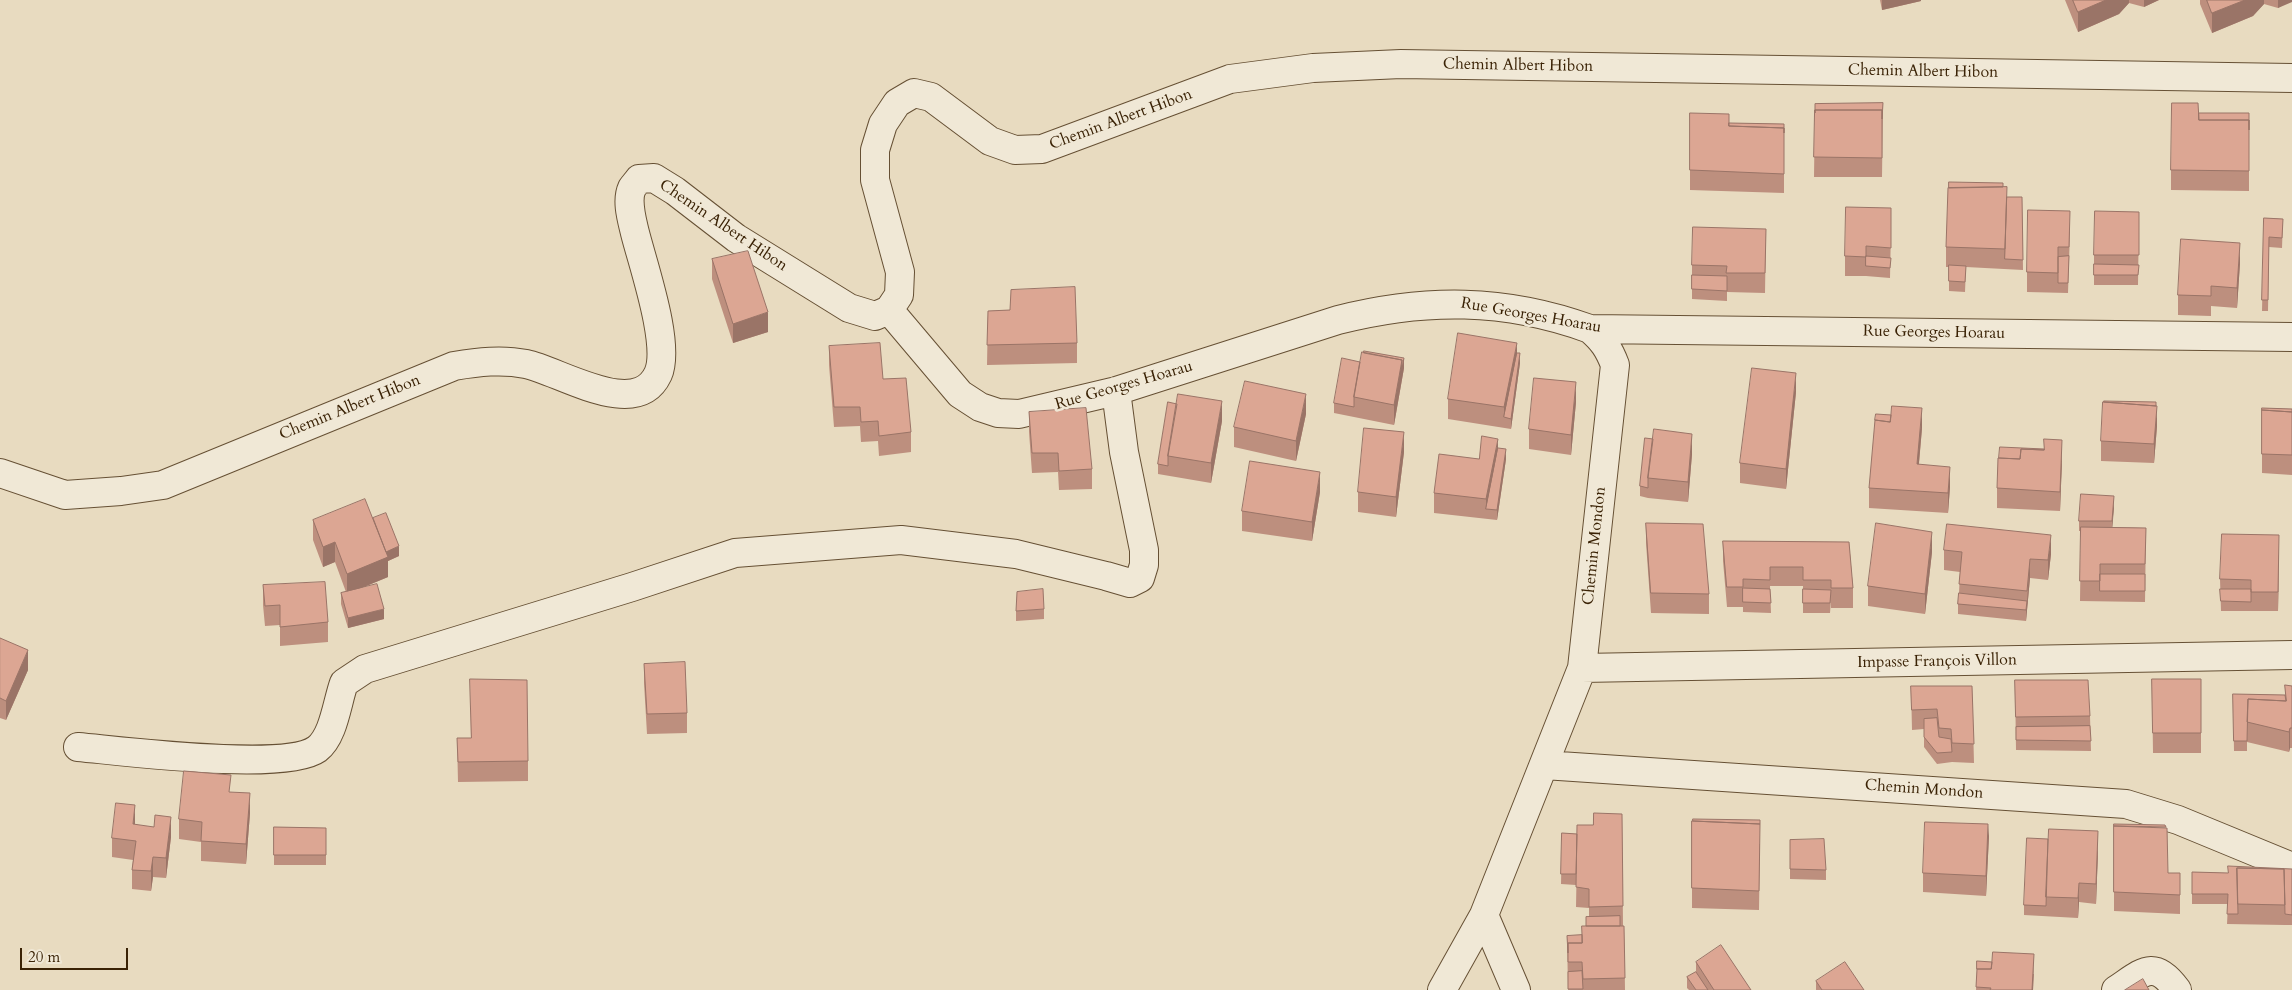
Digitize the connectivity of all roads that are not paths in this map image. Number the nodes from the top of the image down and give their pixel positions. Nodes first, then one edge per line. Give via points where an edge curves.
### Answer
1 (2292, 78) edge
2 (889, 310) junction
3 (1590, 329) junction
4 (2292, 337) edge
5 (1116, 392) junction
6 (0, 473) edge
7 (2292, 655) edge
8 (1582, 668) junction
9 (78, 747) dead end
10 (1544, 765) junction
11 (2292, 868) edge
12 (1484, 915) junction
13 (1442, 990) edge
14 (1516, 990) edge
15 (2116, 990) edge
16 (2177, 990) edge

1 - 2 street, Chemin Albert Hibon via 1401,64 1313,68 1230,80 1042,149 1014,150 990,141 932,98 914,93 897,103 882,124 875,150 875,180 900,272 899,295
2 - 5 street, Rue Georges Hoarau via 960,394 980,407 998,413 1019,414
2 - 6 street, Chemin Albert Hibon via 874,316 849,308 736,238 675,190 654,178 639,179 632,189 630,211 658,323 662,355 657,376 647,388 620,394 526,364 489,361 454,366 163,485 65,495
3 - 4 street, Rue Georges Hoarau
3 - 5 street, Rue Georges Hoarau via 1560,318 1496,307 1453,303 1409,306 1338,320
3 - 8 street, Chemin Mondon via 1610,350 1615,365
5 - 9 street via 1144,550 1140,578 1130,584 1016,554 901,540 735,553 632,588 365,669 344,682 329,735 317,749 297,757 252,760
7 - 8 street, Impasse François Villon
8 - 10 street, Chemin Mondon
10 - 11 street, Chemin Mondon via 2126,804 2178,820
10 - 12 street, Chemin Mondon
12 - 13 street, Chemin Mondon
12 - 14 street
15 - 16 street via 2143,972 2155,970 2166,975

